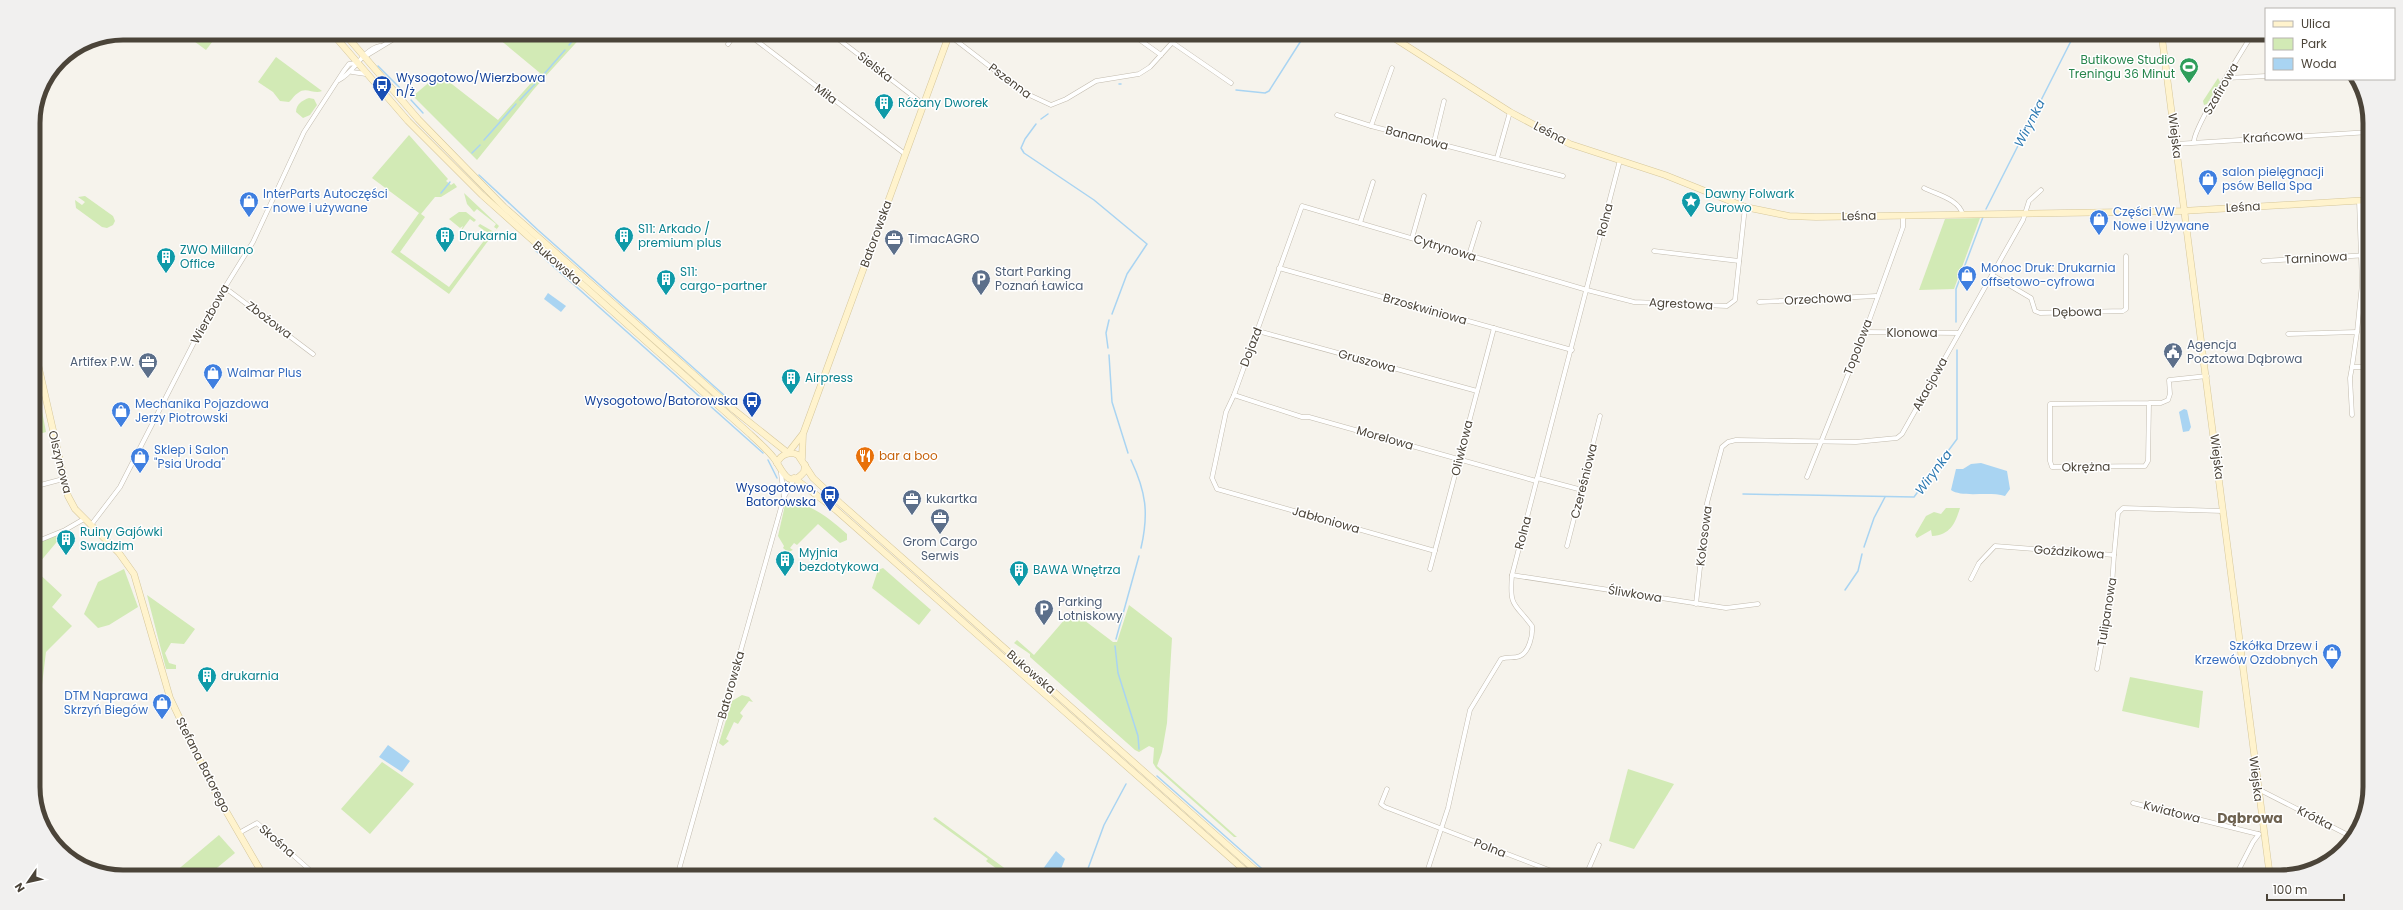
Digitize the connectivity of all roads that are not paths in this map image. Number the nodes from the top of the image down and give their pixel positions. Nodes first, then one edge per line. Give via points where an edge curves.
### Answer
1 (337, 40) edge
2 (349, 40) edge
3 (391, 40) edge
4 (731, 40) edge
5 (756, 40) edge
6 (840, 40) edge
7 (947, 40) edge
8 (955, 40) edge
9 (1140, 40) edge
10 (1176, 40) edge
11 (1397, 40) edge
12 (2162, 40) edge
13 (2249, 40) edge
14 (1173, 43) junction
15 (728, 44) dead end
16 (1161, 55) junction
17 (364, 57) junction
18 (357, 63) junction
19 (1392, 68) dead end
20 (352, 72) junction
21 (366, 74) junction
22 (2265, 76) edge
23 (2227, 78) junction
24 (338, 80) junction
25 (1231, 83) dead end
26 (926, 98) junction
27 (918, 100) junction
28 (1444, 101) dead end
29 (922, 109) junction
30 (1510, 112) junction
31 (1337, 114) dead end
32 (1371, 126) junction
33 (2363, 132) edge
34 (2194, 141) junction
35 (1434, 142) junction
36 (2176, 144) junction
37 (905, 154) junction
38 (1497, 158) junction
39 (1620, 160) junction
40 (1563, 176) dead end
41 (1373, 182) dead end
42 (1924, 188) dead end
43 (2041, 190) dead end
44 (1424, 196) dead end
45 (2359, 200) junction
46 (2363, 200) edge
47 (1302, 206) joint
48 (1745, 208) junction
49 (2185, 211) junction
50 (2025, 214) junction
51 (1963, 215) junction
52 (1903, 216) junction
53 (1360, 223) junction
54 (1479, 224) dead end
55 (1412, 238) junction
56 (1654, 252) dead end
57 (1469, 255) junction
58 (2126, 256) dead end
59 (2361, 256) junction
60 (1739, 261) junction
61 (2263, 261) dead end
62 (1279, 268) junction
63 (1992, 275) junction
64 (224, 287) junction
65 (1587, 290) junction
66 (1876, 296) junction
67 (1759, 302) dead end
68 (1494, 328) junction
69 (1258, 331) junction
70 (1865, 332) junction
71 (2357, 332) junction
72 (1958, 333) junction
73 (2288, 334) dead end
74 (1572, 350) junction
75 (313, 354) dead end
76 (2363, 366) edge
77 (2352, 367) junction
78 (40, 374) edge
79 (2207, 376) junction
80 (1477, 391) junction
81 (1234, 395) junction
82 (2148, 403) junction
83 (2352, 415) dead end
84 (1600, 416) dead end
85 (803, 434) junction
86 (1736, 440) joint
87 (1821, 441) junction
88 (788, 453) junction
89 (1460, 459) junction
90 (804, 462) junction
91 (777, 463) junction
92 (781, 473) junction
93 (1807, 477) dead end
94 (794, 478) junction
95 (63, 479) junction
96 (1537, 480) junction
97 (40, 485) edge
98 (1217, 489) joint
99 (1582, 490) junction
100 (784, 497) junction
101 (2224, 510) junction
102 (84, 519) junction
103 (91, 525) junction
104 (40, 540) edge
105 (1566, 546) dead end
106 (1435, 552) junction
107 (2114, 555) junction
108 (1430, 568) dead end
109 (1512, 575) junction
110 (1971, 579) dead end
111 (1696, 604) junction
112 (1758, 604) dead end
113 (144, 606) joint
114 (2098, 669) dead end
115 (1387, 789) dead end
116 (2258, 789) junction
117 (2133, 803) dead end
118 (1441, 829) junction
119 (239, 833) junction
120 (2261, 834) junction
121 (2348, 835) edge
122 (1599, 845) dead end
123 (261, 870) edge
124 (311, 870) edge
125 (679, 870) edge
126 (1244, 870) edge
127 (1255, 870) edge
128 (1428, 870) edge
129 (1549, 870) edge
130 (1589, 870) edge
131 (2240, 870) edge
132 (2269, 870) edge

1 - 18 street, Bukowska
2 - 17 street, Bukowska
3 - 17 street, Wierzbowa via 370,49
4 - 15 street
5 - 37 street, Miła
6 - 27 street, Sielska
7 - 26 street, Batorowska
8 - 16 street, Pszenna via 1023,92 1051,105 1096,81 1139,74
9 - 16 street
10 - 14 street, Pszenna
11 - 30 street, Leśna
12 - 36 street, Wiejska
13 - 23 street, Szafirowa
14 - 16 street, Pszenna
14 - 25 street
17 - 18 street, Wierzbowa
17 - 88 street, Bukowska via 418,119 504,207 743,418
18 - 20 street, Wierzbowa
18 - 21 street, Bukowska
18 - 24 street, Wierzbowa via 349,64
19 - 32 street
20 - 21 street
20 - 24 street, Wierzbowa
21 - 91 street, Bukowska via 408,121 482,195 750,434
22 - 23 street
23 - 34 street, Szafirowa
24 - 64 street, Wierzbowa via 304,132 253,242
26 - 27 street
26 - 29 street, Batorowska
27 - 29 street, Sielska
28 - 35 street
29 - 37 street, Batorowska
30 - 38 street
30 - 39 street, Leśna via 1570,144
31 - 32 street, Bananowa
32 - 35 street, Bananowa
33 - 34 street, Krańcowa
34 - 36 street, Krańcowa
35 - 38 street, Bananowa
36 - 49 street, Wiejska
37 - 85 street, Batorowska
38 - 40 street, Bananowa
39 - 48 street, Leśna via 1681,181
39 - 65 street, Rolna
41 - 53 street
42 - 51 street via 1956,203
43 - 50 street, Akacjowa via 2029,201
44 - 55 street
45 - 46 street, Leśna
45 - 49 street, Leśna
45 - 59 street
47 - 53 street, Cytrynowa
47 - 62 street, Dojazd
48 - 52 street, Leśna via 1789,216
48 - 60 street, Agrestowa
49 - 50 street, Leśna
49 - 79 street, Wiejska
50 - 51 street, Leśna
50 - 63 street, Akacjowa
51 - 52 street, Leśna
52 - 66 street, Topolowa via 1902,227
53 - 55 street, Cytrynowa
54 - 57 street
55 - 57 street, Cytrynowa
56 - 60 street
57 - 65 street, Cytrynowa
58 - 63 street, Dębowa via 2126,309 2123,311 2035,312 2031,298
59 - 61 street, Tarninowa
59 - 71 street via 2362,302
60 - 65 street, Agrestowa via 1735,300 1727,306 1634,302
62 - 68 street, Brzoskwiniowa
62 - 69 street, Dojazd
63 - 72 street, Akacjowa
64 - 75 street, Zbożowa
64 - 103 street, Wierzbowa via 120,487
65 - 74 street, Rolna
66 - 67 street, Orzechowa
66 - 70 street, Topolowa
68 - 74 street, Brzoskwiniowa
68 - 80 street, Oliwkowa
69 - 80 street, Gruszowa
69 - 81 street, Dojazd
70 - 72 street, Klonowa
70 - 87 street, Topolowa
71 - 73 street
71 - 77 street
72 - 87 street, Akacjowa via 1902,434 1897,438 1856,442
74 - 96 street, Rolna
76 - 77 street
77 - 83 street
78 - 95 street, Olszynowa
79 - 82 street, Okrężna via 2169,380 2168,400
79 - 101 street, Wiejska
80 - 89 street, Oliwkowa
81 - 89 street, Morelowa via 1302,417
81 - 98 street, Dojazd via 1226,412 1212,478
82 - 82 street, Okrężna via 2050,404 2052,467 2145,466 2148,461
84 - 99 street, Czereśniowa
85 - 88 street, Batorowska
85 - 90 street, Batorowska
86 - 87 street, Akacjowa
86 - 111 street, Kokosowa via 1722,447 1715,469 1707,503
87 - 93 street, Topolowa
88 - 90 street via 796,454
88 - 91 street
89 - 96 street, Morelowa
89 - 106 street, Oliwkowa
90 - 94 street via 802,474
90 - 127 street, Bukowska via 813,478 840,504
91 - 92 street
92 - 94 street via 788,478
92 - 100 street, Batorowska
94 - 100 street, Batorowska
94 - 126 street, Bukowska via 846,518
95 - 97 street
95 - 102 street, Olszynowa via 71,502
96 - 99 street, Morelowa
96 - 109 street, Rolna
98 - 106 street, Jabłoniowa
99 - 105 street, Czereśniowa
100 - 125 street, Batorowska
101 - 107 street, Goździkowa via 2123,508 2118,513
101 - 116 street, Wiejska
102 - 103 street, Olszynowa
102 - 104 street
103 - 113 street, Olszynowa via 130,568 137,580
106 - 108 street, Oliwkowa
107 - 110 street, Goździkowa via 1995,546 1979,563
107 - 114 street, Tulipanowa via 2112,586
109 - 111 street, Śliwkowa
109 - 118 street, Rolna via 1512,600 1516,610 1532,626 1532,636 1521,656 1501,659 1473,703
111 - 112 street, Śliwkowa via 1726,608
113 - 119 street, Stefana Batorego via 170,698 214,792
115 - 118 street, Polna via 1381,804 1385,807
116 - 120 street, Wiejska
116 - 121 street, Krótka
117 - 120 street, Kwiatowa
118 - 128 street, Rolna
118 - 129 street, Polna
119 - 123 street, Stefana Batorego
119 - 124 street, Skośna via 257,823
120 - 131 street
120 - 132 street, Wiejska
122 - 130 street

